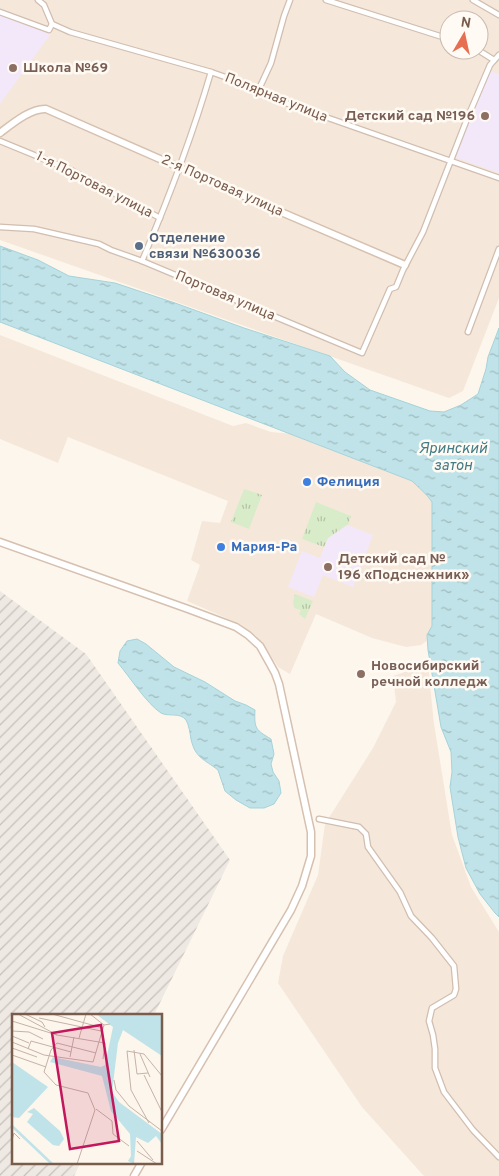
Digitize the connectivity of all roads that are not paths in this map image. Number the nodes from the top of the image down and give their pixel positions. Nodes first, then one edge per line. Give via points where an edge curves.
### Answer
1 (38, 0) edge
2 (290, 0) edge
3 (326, 0) edge
4 (473, 0) edge
5 (0, 12) edge
6 (499, 15) edge
7 (52, 24) junction
8 (439, 36) edge
9 (499, 55) edge
10 (489, 57) edge
11 (494, 60) junction
12 (211, 72) junction
13 (259, 89) junction
14 (0, 133) edge
15 (0, 141) edge
16 (450, 162) junction
17 (179, 168) junction
18 (499, 178) edge
19 (160, 218) junction
20 (0, 227) edge
21 (499, 249) edge
22 (142, 261) junction
23 (405, 265) junction
24 (468, 332) dead end
25 (0, 542) edge
26 (319, 819) dead end
27 (162, 1128) edge
28 (499, 1157) edge
29 (141, 1164) edge
30 (134, 1176) edge

1 - 7 street via 44,5
2 - 13 street via 271,63
3 - 8 street
4 - 6 street
5 - 7 street via 49,30
7 - 12 street, Полярная улица
9 - 11 street
10 - 11 street
11 - 16 street
12 - 13 street, Полярная улица
12 - 17 street
13 - 16 street, Полярная улица via 277,100
14 - 17 street, 2-я Портовая улица via 40,108 46,109
15 - 19 street, 1-я Портовая улица via 73,171
16 - 18 street, Полярная улица
16 - 23 street via 423,232
17 - 19 street
17 - 23 street, 2-я Портовая улица
19 - 22 street
20 - 22 street, Портовая улица via 34,229 99,244
21 - 24 street
22 - 23 street, Портовая улица via 362,353 390,289 396,287
25 - 27 street via 236,627 260,646 275,673 311,832 311,856 291,910
26 - 28 street via 359,826 366,834 368,847 400,892 411,916 454,966 454,995 432,1008 429,1021 435,1068 444,1092
29 - 30 street

